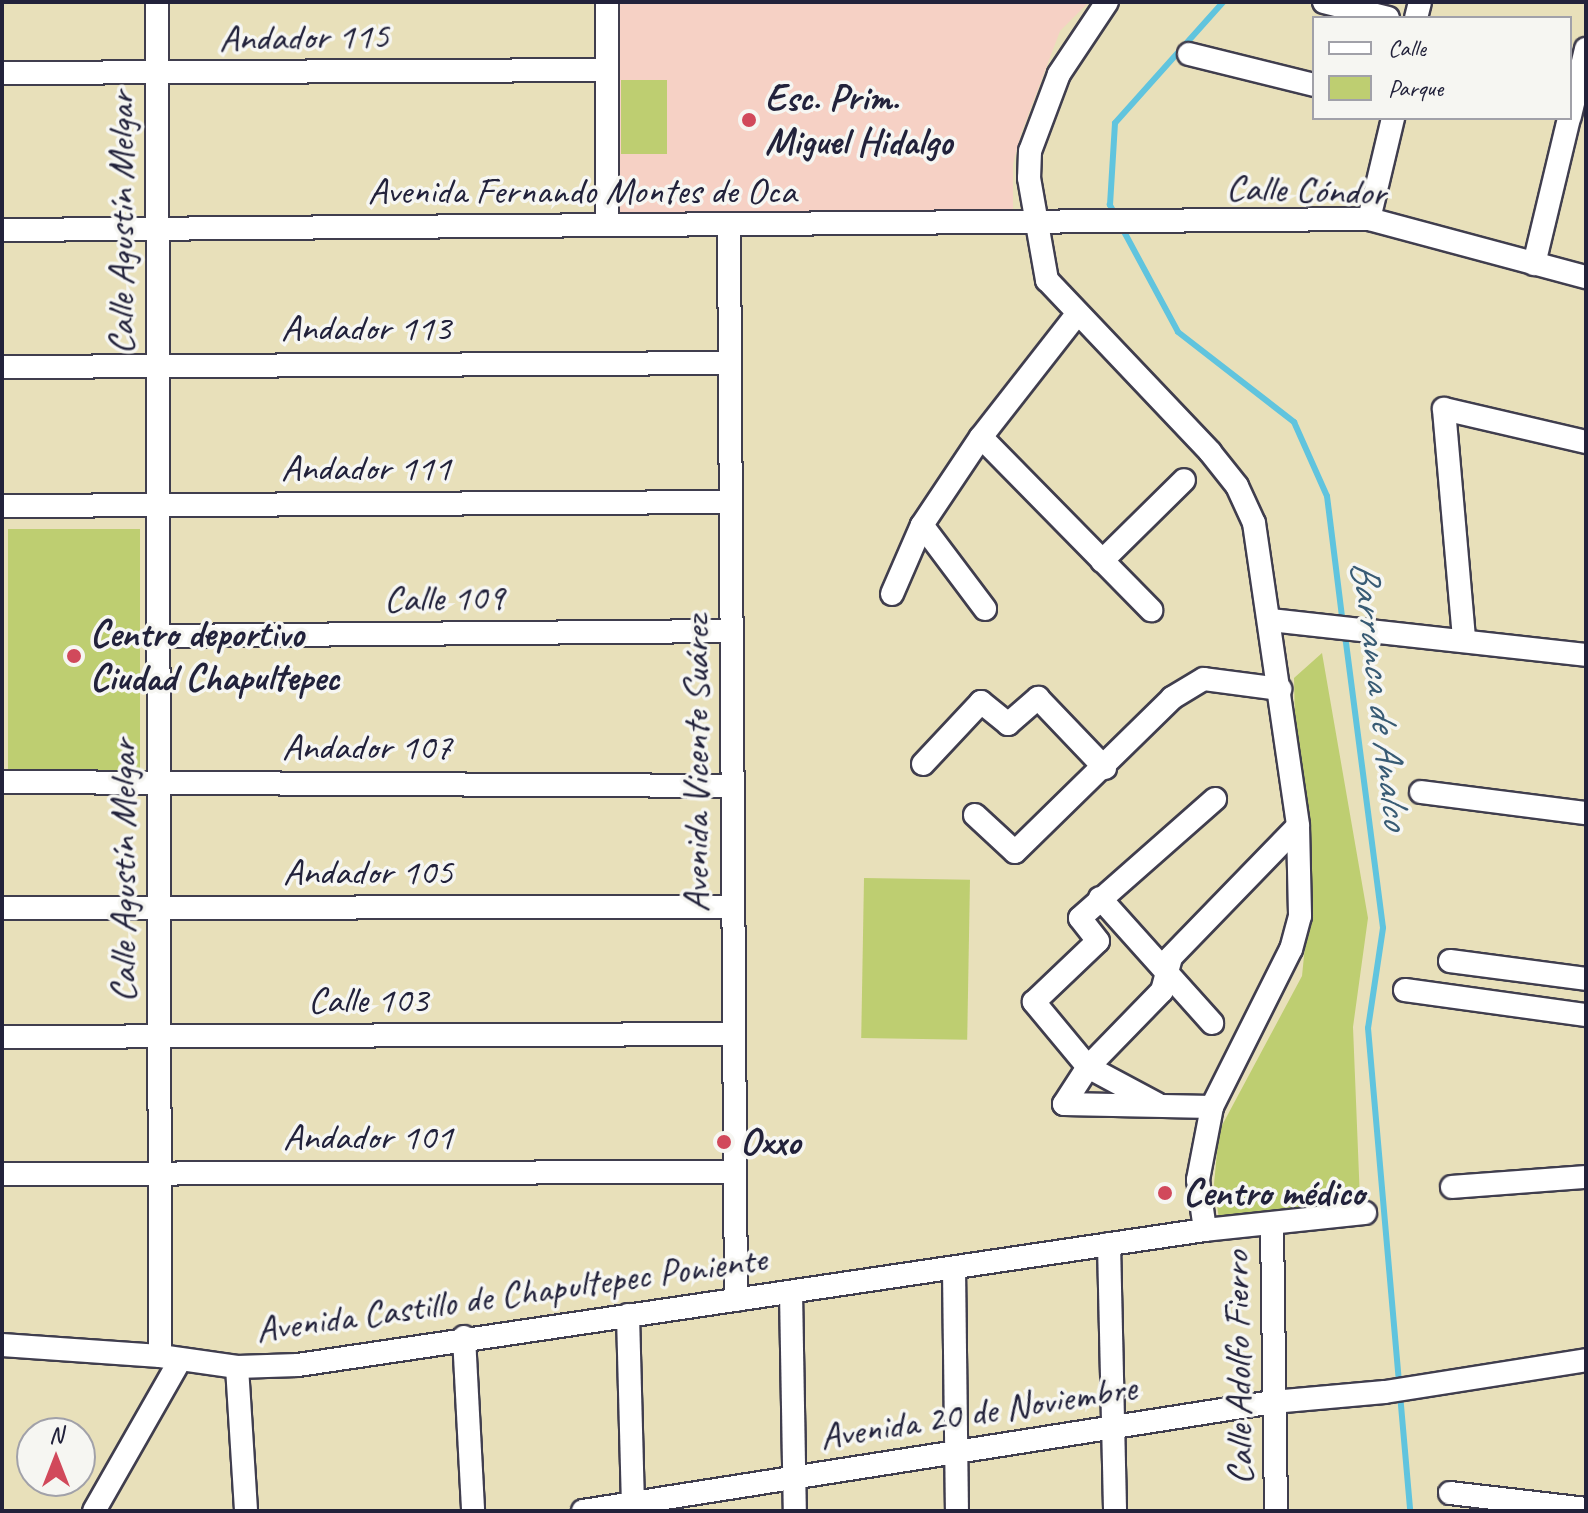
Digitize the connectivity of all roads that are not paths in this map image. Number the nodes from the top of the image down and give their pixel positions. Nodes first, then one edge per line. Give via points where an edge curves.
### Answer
1 (157, 2) edge
2 (607, 2) edge
3 (1107, 2) edge
4 (1324, 2) edge
5 (1380, 16) edge
6 (1586, 49) edge
7 (1189, 54) dead end
8 (607, 70) junction
9 (2, 73) edge
10 (157, 74) junction
11 (1312, 85) edge
12 (1572, 108) edge
13 (1393, 120) edge
14 (1569, 120) edge
15 (1369, 219) junction
16 (607, 224) junction
17 (1037, 224) junction
18 (1161, 224) joint
19 (729, 228) junction
20 (157, 229) junction
21 (2, 230) edge
22 (1534, 264) junction
23 (1586, 277) edge
24 (1077, 314) junction
25 (730, 363) junction
26 (158, 365) junction
27 (2, 367) edge
28 (981, 437) junction
29 (1586, 442) edge
30 (1184, 480) dead end
31 (731, 502) junction
32 (158, 505) junction
33 (2, 506) edge
34 (922, 525) junction
35 (1102, 561) junction
36 (892, 594) dead end
37 (985, 609) dead end
38 (1151, 610) dead end
39 (1270, 620) junction
40 (731, 631) junction
41 (158, 636) junction
42 (1464, 638) junction
43 (1586, 655) edge
44 (1280, 689) junction
45 (923, 764) dead end
46 (1105, 768) junction
47 (2, 782) edge
48 (159, 782) junction
49 (732, 786) junction
50 (1421, 792) dead end
51 (1215, 799) dead end
52 (1586, 813) edge
53 (975, 815) dead end
54 (1298, 826) junction
55 (1100, 898) junction
56 (733, 907) junction
57 (2, 908) edge
58 (159, 909) junction
59 (1450, 961) dead end
60 (1166, 976) junction
61 (1586, 979) edge
62 (1405, 990) dead end
63 (1586, 1015) edge
64 (1212, 1023) dead end
65 (734, 1034) junction
66 (2, 1037) edge
67 (159, 1037) junction
68 (1088, 1067) junction
69 (1162, 1107) junction
70 (1212, 1107) junction
71 (735, 1172) junction
72 (160, 1173) junction
73 (2, 1174) edge
74 (1586, 1177) edge
75 (1452, 1187) dead end
76 (1365, 1213) dead end
77 (1272, 1225) junction
78 (1205, 1230) junction
79 (1109, 1244) junction
80 (954, 1269) junction
81 (791, 1292) junction
82 (736, 1300) junction
83 (628, 1315) junction
84 (464, 1337) junction
85 (2, 1345) edge
86 (170, 1358) junction
87 (1586, 1360) edge
88 (237, 1367) junction
89 (1273, 1402) junction
90 (1114, 1427) junction
91 (956, 1452) junction
92 (794, 1478) junction
93 (1450, 1493) dead end
94 (633, 1507) edge
95 (1586, 1509) edge
96 (94, 1511) edge
97 (246, 1511) edge
98 (473, 1511) edge
99 (583, 1511) edge
100 (795, 1511) edge
101 (957, 1511) edge
102 (1115, 1511) edge
103 (1276, 1511) edge

1 - 10 street, Calle Agustín Melgar
2 - 8 street
3 - 17 street via 1059,74 1038,125 1029,178
4 - 5 street
6 - 12 street
7 - 11 street
8 - 10 street, Andador 115
8 - 16 street
9 - 10 street, Andador 115
10 - 20 street, Calle Agustín Melgar
13 - 15 street
14 - 22 street
15 - 18 street, Calle Cóndor
15 - 22 street, Calle Cóndor
16 - 19 street, Avenida Fernando Montes de Oca
16 - 20 street, Avenida Fernando Montes de Oca
17 - 18 street, Avenida Fernando Montes de Oca
17 - 19 street, Avenida Fernando Montes de Oca
17 - 24 street via 1047,280
19 - 25 street, Avenida Vicente Suárez
20 - 21 street, Avenida Fernando Montes de Oca
20 - 26 street, Calle Agustín Melgar
22 - 23 street, Calle Cóndor
24 - 28 street
24 - 39 street via 1237,486 1254,523
25 - 26 street, Andador 113
25 - 31 street, Avenida Vicente Suárez
26 - 27 street, Andador 113
26 - 32 street, Calle Agustín Melgar
28 - 34 street
28 - 35 street
29 - 42 street via 1444,409
30 - 35 street
31 - 32 street, Andador 111
31 - 40 street, Avenida Vicente Suárez
32 - 33 street, Andador 111
32 - 41 street, Calle Agustín Melgar
34 - 36 street
34 - 37 street
35 - 38 street
39 - 42 street via 1327,630
39 - 44 street
40 - 41 street, Calle 109
40 - 49 street, Avenida Vicente Suárez
41 - 48 street, Calle Agustín Melgar
42 - 43 street
44 - 46 street via 1204,679 1172,698
44 - 54 street
45 - 46 street via 981,702 1008,724 1038,698
46 - 53 street via 1015,852
47 - 48 street, Andador 107
48 - 49 street, Andador 107
48 - 58 street, Calle Agustín Melgar
49 - 56 street, Avenida Vicente Suárez
50 - 52 street
51 - 55 street
54 - 60 street via 1171,957
54 - 70 street via 1300,916 1291,949
55 - 60 street
55 - 68 street via 1080,918 1098,941 1034,1002
56 - 58 street, Andador 105
56 - 65 street, Avenida Vicente Suárez
57 - 58 street, Andador 105
58 - 67 street, Calle Agustín Melgar
59 - 61 street
60 - 64 street
60 - 68 street via 1162,991
62 - 63 street
65 - 67 street, Calle 103
65 - 71 street, Avenida Vicente Suárez
66 - 67 street, Calle 103
67 - 72 street, Calle Agustín Melgar
68 - 69 street
68 - 69 street via 1064,1104
69 - 70 street
70 - 78 street via 1198,1180
71 - 72 street, Andador 101
71 - 82 street, Avenida Vicente Suárez
72 - 73 street, Andador 101
72 - 86 street, Calle Agustín Melgar
74 - 75 street
76 - 77 street, Avenida Castillo de Chapultepec Poniente
77 - 78 street, Avenida Castillo de Chapultepec Poniente
77 - 89 street, Calle Adolfo Fierro
78 - 79 street, Avenida Castillo de Chapultepec Poniente
79 - 80 street, Avenida Castillo de Chapultepec Poniente
79 - 90 street
80 - 81 street, Avenida Castillo de Chapultepec Poniente
80 - 91 street
81 - 82 street, Avenida Castillo de Chapultepec Poniente
81 - 92 street
82 - 83 street, Avenida Castillo de Chapultepec Poniente
83 - 84 street, Avenida Castillo de Chapultepec Poniente
83 - 94 street
84 - 88 street, Avenida Castillo de Chapultepec Poniente via 298,1365
84 - 98 street
85 - 86 street, Avenida Castillo de Chapultepec Poniente
86 - 88 street, Avenida Castillo de Chapultepec Poniente
86 - 96 street
87 - 89 street, Avenida 20 de Noviembre via 1385,1392
88 - 97 street
89 - 90 street, Avenida 20 de Noviembre
89 - 103 street, Calle Adolfo Fierro
90 - 91 street, Avenida 20 de Noviembre
90 - 102 street
91 - 92 street, Avenida 20 de Noviembre
91 - 101 street
92 - 94 street, Avenida 20 de Noviembre
92 - 100 street
93 - 95 street
94 - 99 street, Avenida 20 de Noviembre

